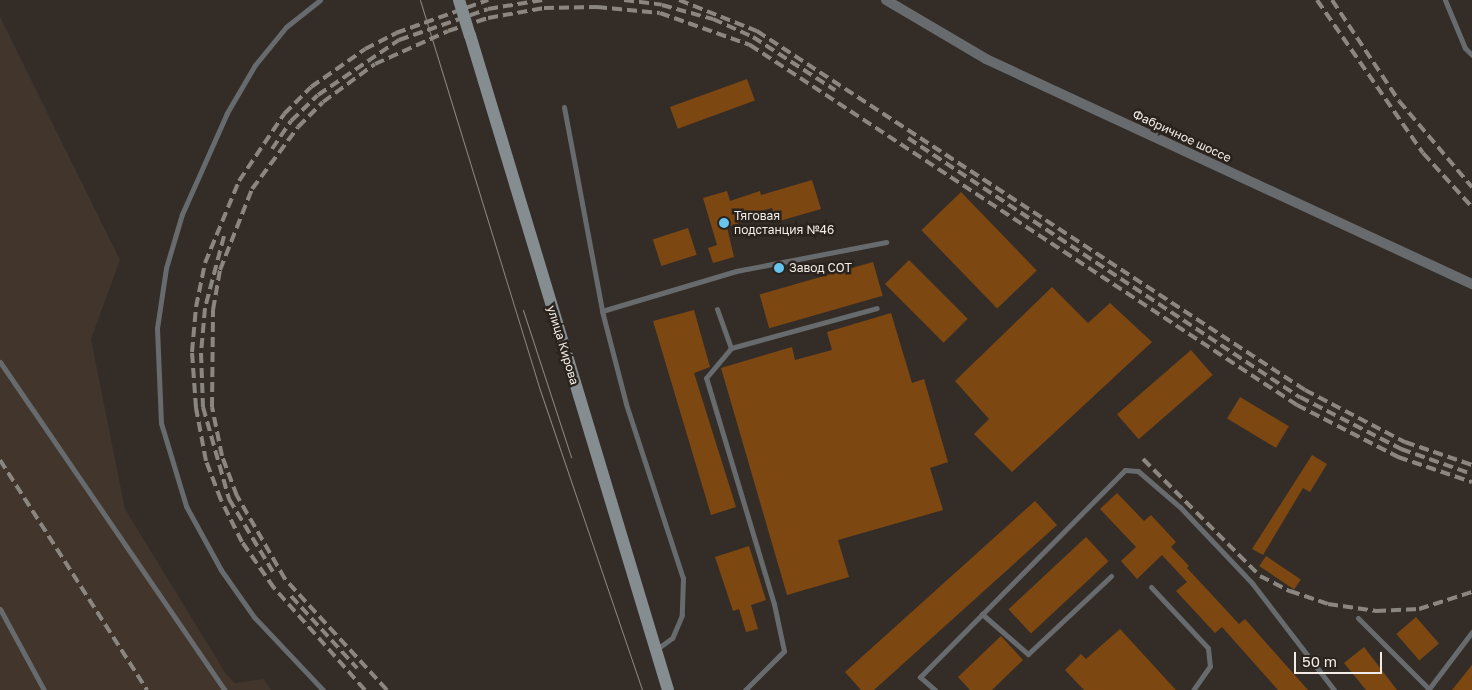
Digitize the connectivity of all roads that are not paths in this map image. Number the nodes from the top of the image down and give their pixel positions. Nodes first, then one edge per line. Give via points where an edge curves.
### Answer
1 (320, 0) edge
2 (459, 0) edge
3 (886, 0) edge
4 (1445, 0) edge
5 (1472, 55) edge
6 (564, 107) dead end
7 (886, 242) dead end
8 (1472, 284) edge
9 (877, 308) dead end
10 (717, 309) dead end
11 (602, 311) junction
12 (730, 348) junction
13 (0, 362) edge
14 (1111, 576) dead end
15 (1151, 587) dead end
16 (0, 608) edge
17 (982, 614) junction
18 (1358, 618) dead end
19 (1472, 632) edge
20 (654, 650) junction
21 (1428, 689) edge
22 (44, 690) edge
23 (225, 690) edge
24 (323, 690) edge
25 (668, 690) edge
26 (745, 690) edge
27 (935, 690) edge
28 (1193, 690) edge
29 (1334, 690) edge

1 - 24 lane via 286,27 255,65 227,113 182,214 166,268 157,328 161,424 186,506 221,570 254,617
2 - 20 main road, улица Кирова, bridge
3 - 8 street, Фабричное шоссе via 986,59
4 - 5 lane via 1465,48
6 - 11 lane
7 - 11 lane via 736,272
9 - 12 lane
10 - 12 lane
11 - 20 lane via 626,404 683,578 682,615 672,638
12 - 26 lane via 706,378 774,604 784,651
13 - 23 lane
14 - 17 lane via 1028,654
15 - 28 lane via 1208,648 1210,666
16 - 22 lane
17 - 27 lane via 920,676
17 - 29 lane via 1125,470 1138,471 1180,507 1252,583
18 - 21 lane
19 - 21 lane
20 - 25 main road, улица Кирова

